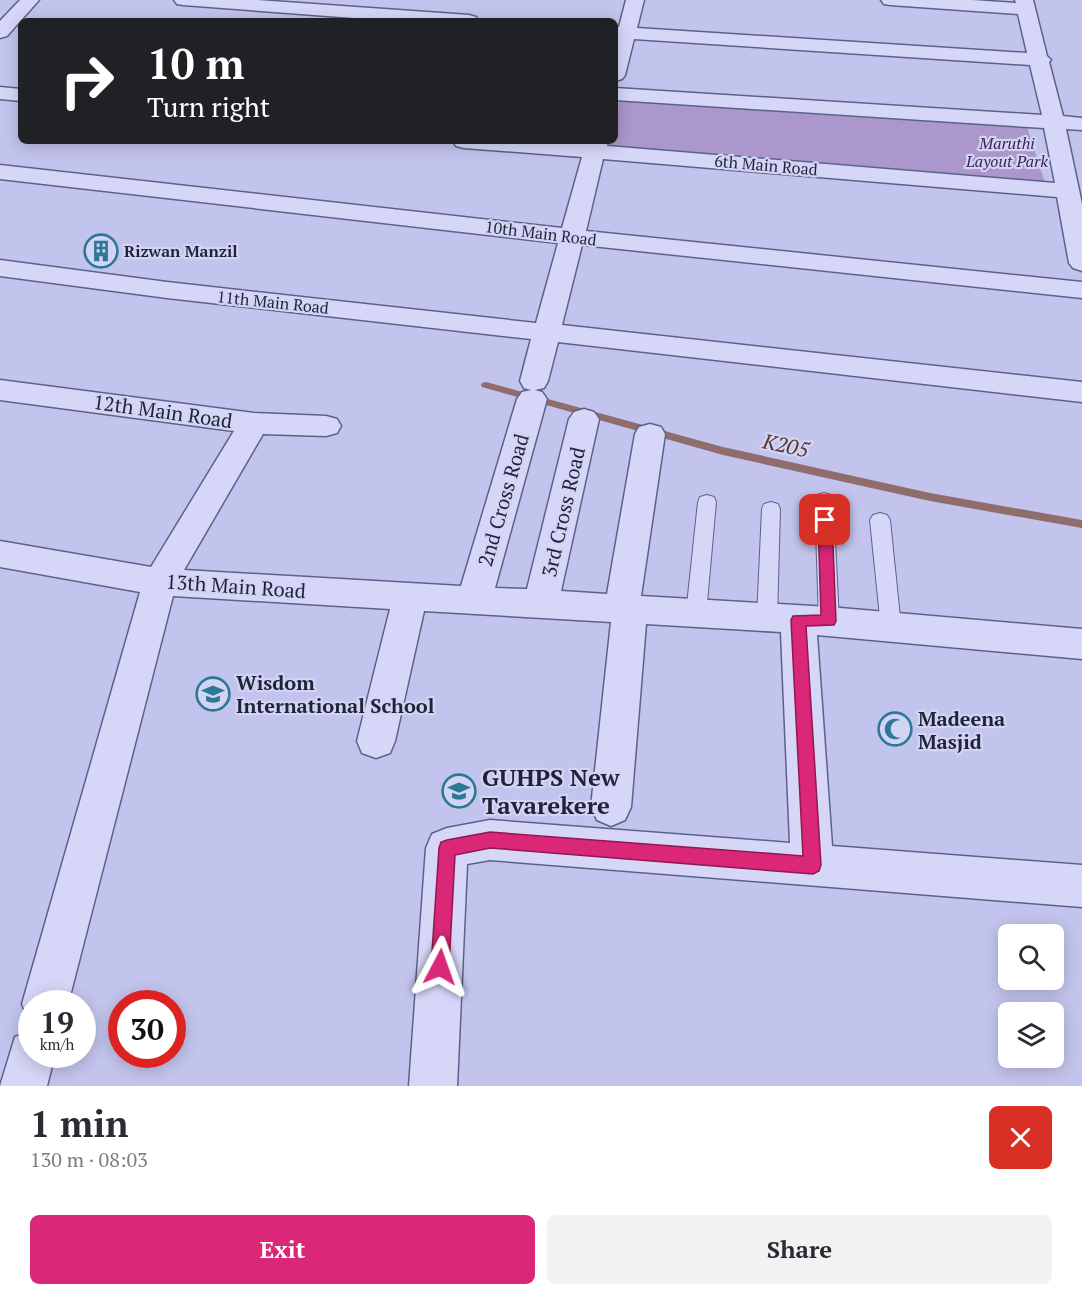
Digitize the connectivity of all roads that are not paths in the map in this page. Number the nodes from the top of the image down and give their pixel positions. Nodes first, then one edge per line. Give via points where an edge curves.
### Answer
1 (30, 0) edge
2 (183, 0) edge
3 (635, 0) edge
4 (890, 0) edge
5 (1025, 4) edge
6 (428, 18) edge
7 (621, 32) edge
8 (4, 39) edge
9 (618, 54) edge
10 (1041, 60) junction
11 (0, 93) edge
12 (618, 94) edge
13 (18, 95) edge
14 (1054, 122) junction
15 (1082, 124) edge
16 (543, 144) edge
17 (596, 146) edge
18 (0, 172) edge
19 (1068, 191) junction
20 (572, 237) junction
21 (1082, 263) edge
22 (0, 268) edge
23 (1082, 291) edge
24 (547, 332) junction
25 (0, 390) edge
26 (1082, 392) edge
27 (584, 419) dead end
28 (254, 423) junction
29 (326, 426) dead end
30 (650, 434) dead end
31 (824, 500) dead end
32 (707, 502) dead end
33 (771, 509) dead end
34 (880, 520) dead end
35 (0, 555) edge
36 (160, 582) junction
37 (410, 597) junction
38 (474, 601) junction
39 (541, 605) junction
40 (626, 610) junction
41 (696, 614) junction
42 (798, 620) junction
43 (891, 627) junction
44 (1082, 644) edge
45 (376, 741) dead end
46 (611, 807) dead end
47 (813, 865) junction
48 (1082, 886) edge
49 (49, 990) edge
50 (28, 1068) edge
51 (23, 1086) edge
52 (433, 1086) edge

1 - 8 street
2 - 6 street
3 - 7 street
4 - 5 street
5 - 10 street
7 - 9 street
7 - 10 street
10 - 14 street
11 - 13 street
12 - 14 street
14 - 15 street
14 - 19 street
16 - 17 street, 6th Main Road
17 - 19 street, 6th Main Road
17 - 20 street, 2nd Cross Road
18 - 20 street, 10th Main Road
19 - 21 street
20 - 23 street, 10th Main Road
20 - 24 street, 2nd Cross Road
22 - 24 street, 11th Main Road
24 - 26 street, 11th Main Road
24 - 38 street, 2nd Cross Road
25 - 28 street, 12th Main Road
27 - 39 street, 3rd Cross Road
28 - 29 street, 12th Main Road
28 - 36 street
30 - 40 street
31 - 42 lane
32 - 41 lane
33 - 42 lane
34 - 43 lane
35 - 36 street, 13th Main Road
36 - 37 street, 13th Main Road
36 - 49 street
37 - 38 street, 13th Main Road
37 - 45 street
38 - 39 street, 13th Main Road
39 - 40 street, 13th Main Road
40 - 41 street, 13th Main Road
40 - 46 street
41 - 42 street, 13th Main Road
42 - 43 street, 13th Main Road
42 - 47 street
43 - 44 street, 13th Main Road
47 - 48 street
47 - 52 street via 490,840 447,848
50 - 51 street

